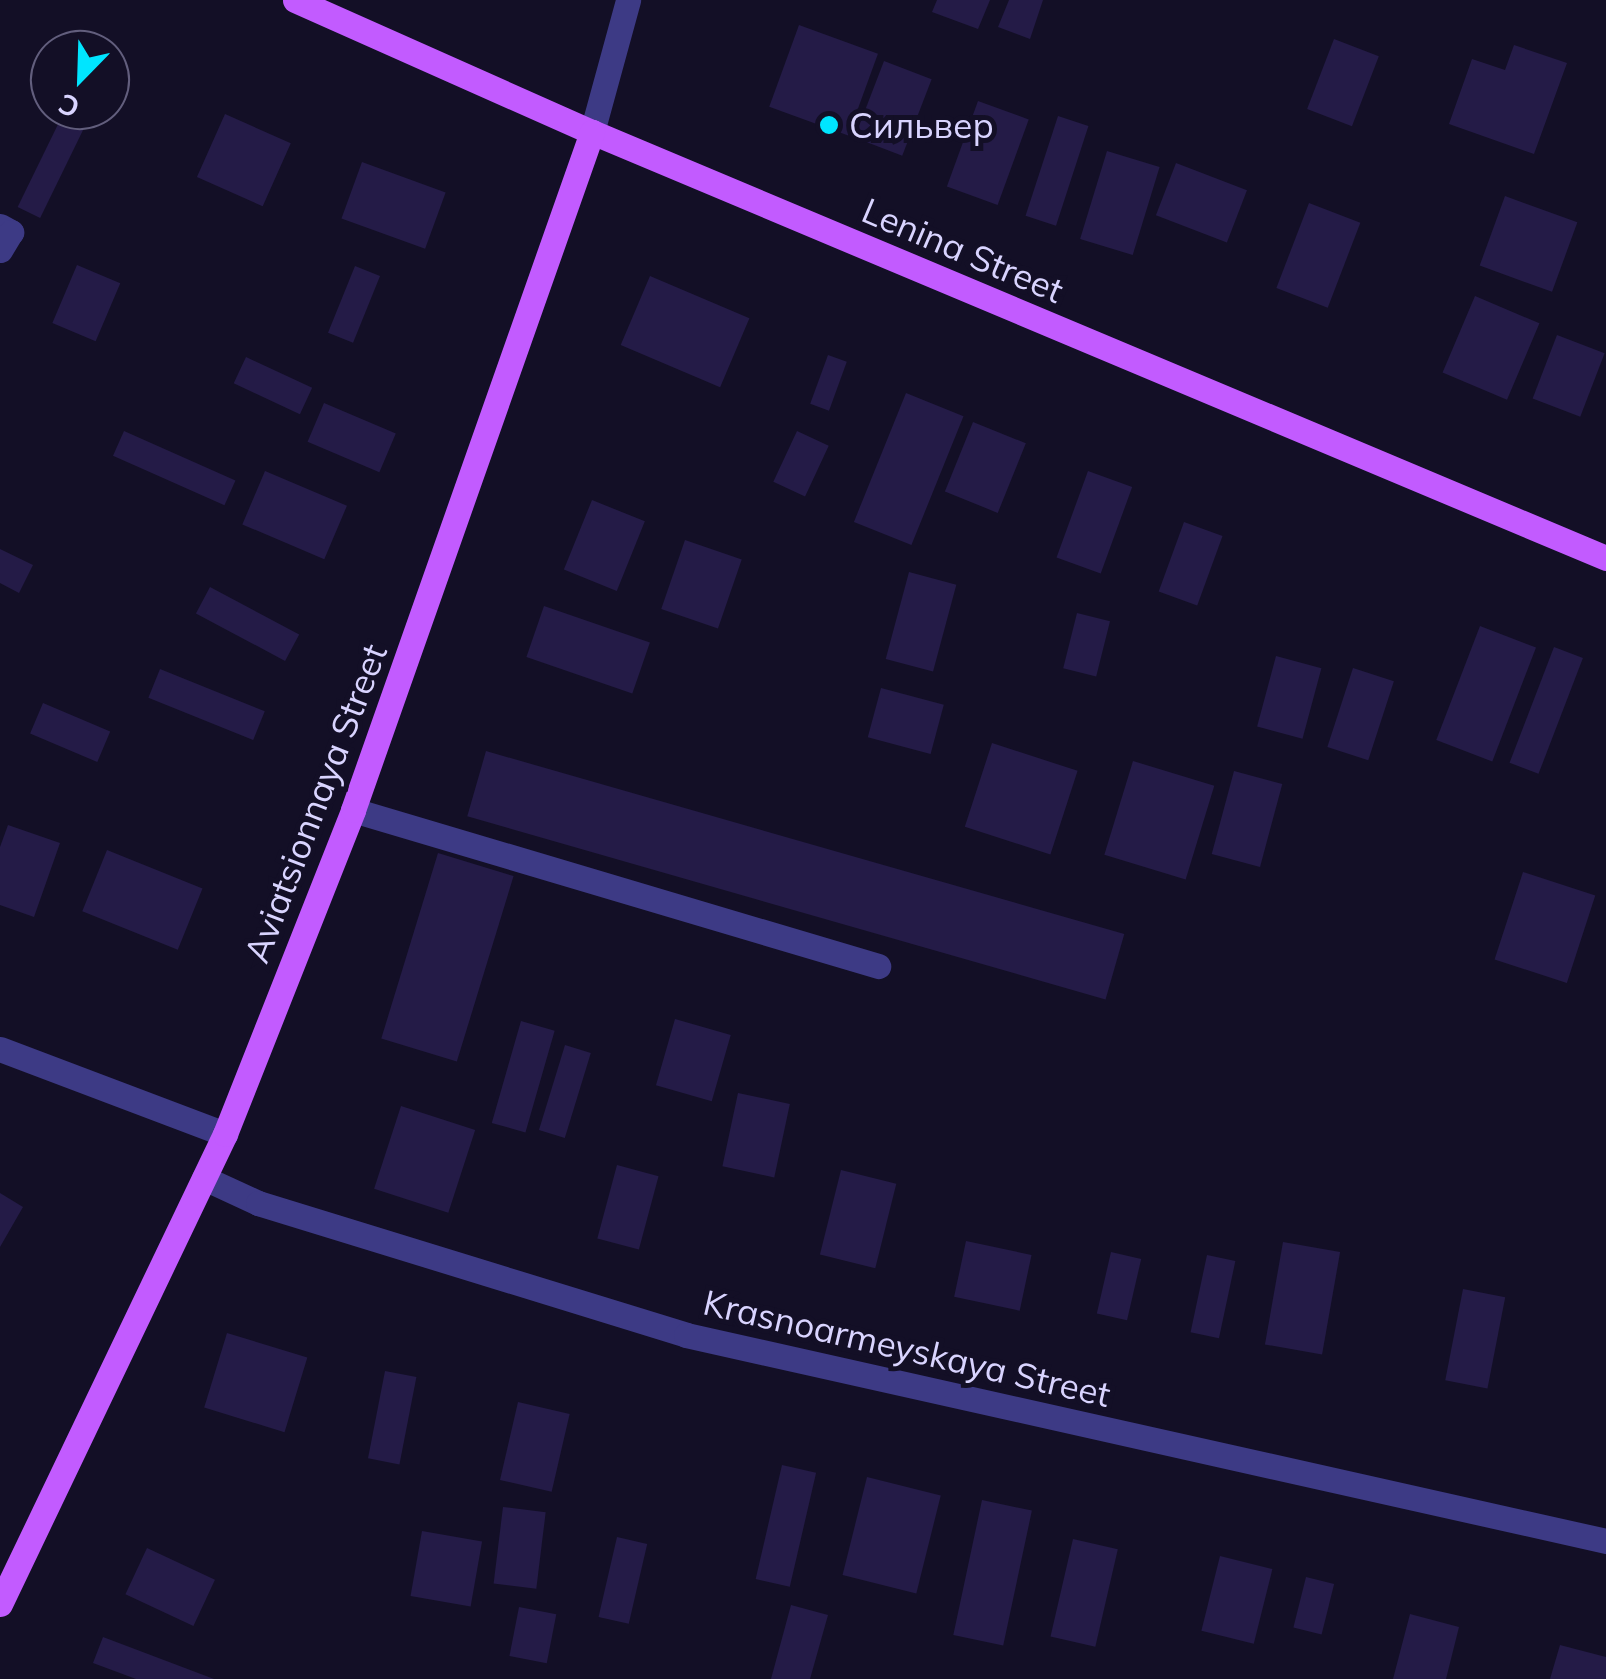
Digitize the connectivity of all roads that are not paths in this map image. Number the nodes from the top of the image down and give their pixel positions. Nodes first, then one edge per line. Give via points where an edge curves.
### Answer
1 (295, 0) edge
2 (628, 0) edge
3 (592, 132) junction
4 (0, 226) edge
5 (0, 250) edge
6 (1606, 558) edge
7 (354, 810) junction
8 (878, 966) dead end
9 (0, 1049) edge
10 (224, 1134) junction
11 (204, 1178) junction
12 (1606, 1540) edge
13 (0, 1604) edge

1 - 3 main road, Lenina Street
2 - 3 street, Aviatsionnaya Street
3 - 6 main road, Lenina Street
3 - 7 main road, Aviatsionnaya Street
4 - 5 street via 10,232
7 - 8 street
7 - 10 main road, Aviatsionnaya Street
9 - 10 street
10 - 11 main road, Aviatsionnaya Street
11 - 12 street, Krasnoarmeyskaya Street via 258,1203 686,1334
11 - 13 main road, Aviatsionnaya Street

